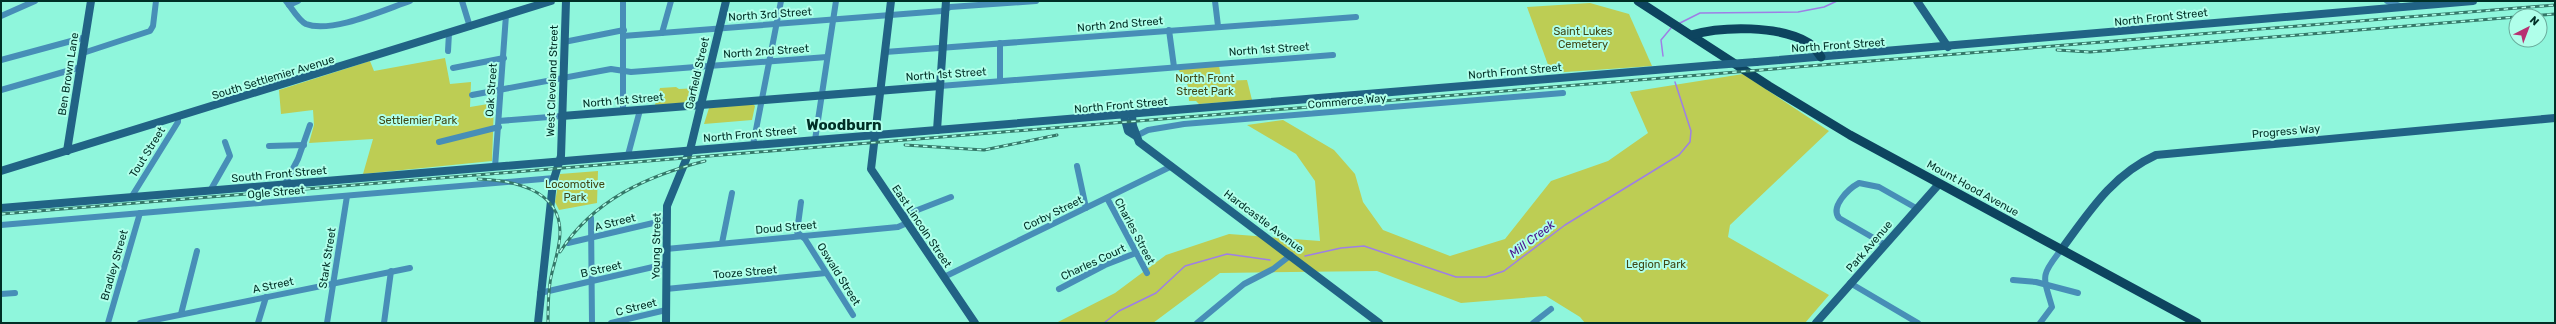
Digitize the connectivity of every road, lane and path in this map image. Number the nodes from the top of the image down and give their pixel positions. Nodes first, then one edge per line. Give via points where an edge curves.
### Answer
1 (35, 1) edge
2 (91, 1) edge
3 (156, 1) edge
4 (298, 1) edge
5 (410, 1) edge
6 (462, 1) edge
7 (551, 1) edge
8 (566, 1) edge
9 (624, 1) edge
10 (671, 1) edge
11 (726, 1) edge
12 (781, 1) edge
13 (836, 1) edge
14 (891, 1) edge
15 (946, 1) edge
16 (1036, 1) edge
17 (1215, 1) edge
18 (1638, 1) edge
19 (1917, 1) edge
20 (2387, 1) edge
21 (2473, 1) edge
22 (288, 3) edge
23 (2402, 7) junction
24 (945, 10) junction
25 (506, 15) junction
26 (1, 16) edge
27 (889, 16) junction
28 (1356, 16) dead end
29 (833, 20) junction
30 (777, 24) junction
31 (1218, 26) junction
32 (470, 27) junction
33 (719, 28) junction
34 (1169, 30) junction
35 (1714, 30) junction
36 (449, 33) junction
37 (624, 33) junction
38 (662, 33) junction
39 (1691, 35) junction
40 (86, 37) junction
41 (564, 42) junction
42 (1000, 43) junction
43 (942, 47) junction
44 (1948, 47) junction
45 (448, 52) dead end
46 (885, 52) junction
47 (83, 53) junction
48 (1333, 55) dead end
49 (1723, 56) junction
50 (827, 57) junction
51 (1821, 57) junction
52 (504, 58) junction
53 (1, 60) edge
54 (769, 61) junction
55 (711, 65) junction
56 (81, 67) junction
57 (1174, 67) junction
58 (453, 68) dead end
59 (624, 70) junction
60 (563, 78) junction
61 (1000, 81) junction
62 (940, 86) junction
63 (1, 90) edge
64 (501, 90) junction
65 (880, 90) junction
66 (1563, 93) dead end
67 (472, 95) dead end
68 (822, 95) junction
69 (762, 100) junction
70 (701, 104) junction
71 (640, 110) junction
72 (624, 111) junction
73 (1128, 115) junction
74 (562, 116) junction
75 (178, 118) junction
76 (2555, 118) edge
77 (499, 124) junction
78 (310, 126) dead end
79 (937, 130) junction
80 (876, 135) junction
81 (1136, 136) junction
82 (814, 140) junction
83 (225, 142) dead end
84 (439, 142) dead end
85 (304, 145) junction
86 (753, 145) junction
87 (269, 146) dead end
88 (690, 150) junction
89 (67, 151) junction
90 (628, 155) junction
91 (559, 161) junction
92 (1077, 166) dead end
93 (1172, 166) junction
94 (495, 167) junction
95 (1, 171) edge
96 (554, 178) junction
97 (285, 184) junction
98 (1939, 184) junction
99 (210, 191) junction
100 (732, 193) dead end
101 (132, 196) junction
102 (347, 196) junction
103 (951, 197) dead end
104 (1106, 198) junction
105 (801, 202) dead end
106 (1, 208) edge
107 (1086, 208) junction
108 (1916, 208) junction
109 (140, 213) junction
110 (591, 218) dead end
111 (666, 220) junction
112 (905, 220) junction
113 (1, 225) edge
114 (800, 236) junction
115 (592, 238) junction
116 (568, 243) dead end
117 (722, 243) junction
118 (1884, 244) junction
119 (666, 249) junction
120 (2061, 250) junction
121 (198, 251) dead end
122 (1136, 253) junction
123 (1291, 255) junction
124 (666, 264) junction
125 (410, 268) dead end
126 (391, 271) junction
127 (826, 273) junction
128 (1147, 273) dead end
129 (944, 277) junction
130 (2013, 280) dead end
131 (591, 281) junction
132 (334, 282) junction
133 (1850, 283) junction
134 (2044, 283) junction
135 (666, 289) junction
136 (1059, 289) dead end
137 (15, 293) dead end
138 (540, 293) junction
139 (2078, 293) dead end
140 (1, 294) edge
141 (266, 297) junction
142 (1550, 309) dead end
143 (666, 310) junction
144 (181, 314) junction
145 (853, 315) dead end
146 (108, 323) edge
147 (140, 323) edge
148 (258, 323) edge
149 (327, 323) edge
150 (384, 323) edge
151 (538, 323) edge
152 (592, 323) edge
153 (611, 323) edge
154 (666, 323) edge
155 (975, 323) edge
156 (1197, 323) edge
157 (1379, 323) edge
158 (1533, 323) edge
159 (1816, 323) edge
160 (1918, 323) edge
161 (2040, 323) edge
162 (2197, 323) edge

1 - 26 street
2 - 40 street, Ben Brown Lane
3 - 47 street via 150,31
4 - 22 street
5 - 22 street via 320,26 304,22
6 - 32 street
7 - 25 street, South Settlemier Avenue
8 - 41 street, West Cleveland Street
9 - 37 street
10 - 38 street
11 - 33 street, Garfield Street
12 - 30 street
13 - 29 street
14 - 27 street, East Lincoln Street
15 - 24 street
16 - 24 street, North 3rd Street via 950,7
17 - 31 street
18 - 39 main road
19 - 44 street
20 - 23 street
21 - 23 street, North Front Street
23 - 44 street, North Front Street
24 - 27 street, North 3rd Street
24 - 43 street
25 - 32 street, South Settlemier Avenue
25 - 52 street, Oak Street
27 - 29 street, North 3rd Street
27 - 46 street, East Lincoln Street
28 - 31 street, North 2nd Street
29 - 30 street, North 3rd Street
29 - 50 street
30 - 33 street, North 3rd Street
30 - 54 street
31 - 34 street, North 2nd Street
32 - 36 street, South Settlemier Avenue
33 - 38 street, North 3rd Street
33 - 55 street, Garfield Street
34 - 42 street, North 2nd Street
34 - 57 street
35 - 39 main road
35 - 49 main road via 1708,35 1708,39
35 - 51 main road via 1787,35 1809,43
36 - 45 street
36 - 75 street, South Settlemier Avenue
37 - 38 street, North 3rd Street
37 - 41 street, North 3rd Street
37 - 59 street
39 - 49 main road
40 - 47 street, Ben Brown Lane
40 - 53 street
41 - 60 street, West Cleveland Street
42 - 43 street, North 2nd Street
42 - 61 street
43 - 46 street, North 2nd Street
43 - 62 street
44 - 51 street, North Front Street
46 - 65 street, East Lincoln Street
47 - 56 street, Ben Brown Lane
48 - 57 street, North 1st Street
49 - 98 main road, Mount Hood Avenue via 1818,116
50 - 54 street, North 2nd Street
50 - 68 street
51 - 73 street, North Front Street, bridge
52 - 58 street
52 - 64 street, Oak Street
54 - 55 street, North 2nd Street
54 - 69 street
55 - 59 street, North 2nd Street
55 - 70 street, Garfield Street
56 - 63 street
56 - 89 street, Ben Brown Lane
57 - 61 street, North 1st Street
59 - 60 street, North 2nd Street via 611,69
59 - 72 street
60 - 64 street, North 2nd Street
60 - 74 street, West Cleveland Street
61 - 62 street, North 1st Street
62 - 65 street, North 1st Street
62 - 79 street
64 - 67 street, North 2nd Street
64 - 77 street, Oak Street
65 - 68 street, North 1st Street
65 - 80 street, East Lincoln Street
66 - 81 street, Commerce Way via 1184,124 1148,130
68 - 69 street, North 1st Street
68 - 82 street
69 - 70 street, North 1st Street
69 - 86 street
70 - 71 street, North 1st Street
70 - 88 street, Garfield Street
71 - 72 street, North 1st Street
71 - 90 street
72 - 74 street, North 1st Street
73 - 79 street, North Front Street
73 - 81 street, Hardcastle Avenue via 1128,131
74 - 77 street
74 - 91 street, West Cleveland Street
75 - 89 street, South Settlemier Avenue
75 - 101 street, Tout Street via 178,122
76 - 120 street, Progress Way via 2156,155 2136,163 2117,176
77 - 84 street
77 - 94 street, Oak Street
78 - 85 street
79 - 80 street, North Front Street
80 - 82 street, North Front Street
80 - 112 street, East Lincoln Street via 871,169
81 - 93 street, Hardcastle Avenue via 1139,142
82 - 86 street, North Front Street
83 - 99 street via 230,156
85 - 87 street
85 - 97 street
86 - 88 street, North Front Street
88 - 90 street, North Front Street
88 - 111 street, Young Street via 670,197
89 - 95 street, South Settlemier Avenue
90 - 91 street, North Front Street
91 - 94 street, South Front Street
91 - 96 street, West Cleveland Street
92 - 107 street
93 - 104 street, Corby Street
93 - 123 street, Hardcastle Avenue
94 - 97 street, South Front Street
96 - 102 street, Ogle Street
96 - 138 street, West Cleveland Street
97 - 99 street, South Front Street
98 - 108 street, Park Avenue
98 - 120 main road, Mount Hood Avenue
99 - 101 street, South Front Street
100 - 117 street
101 - 106 street, South Front Street
102 - 109 street, Ogle Street
102 - 132 street, Stark Street
103 - 112 street, Doud Street via 931,203
104 - 107 street, Corby Street
104 - 122 street, Charles Street
105 - 114 street via 797,232
107 - 129 street, Corby Street
108 - 118 street, Park Avenue
108 - 118 street via 1866,182 1857,185 1835,208 1839,218
109 - 113 street, Ogle Street
109 - 146 street, Bradley Street
110 - 115 street
111 - 115 street, A Street
111 - 119 street, Young Street
112 - 114 street, Doud Street via 898,227
112 - 129 street, East Lincoln Street
114 - 117 street, Doud Street
114 - 127 street, Oswald Street via 805,239
115 - 116 street, A Street
115 - 131 street
117 - 119 street, Doud Street
118 - 133 street, Park Avenue
119 - 124 street, Young Street
120 - 134 street via 2046,269
120 - 162 main road, Mount Hood Avenue
121 - 144 street
122 - 128 street, Charles Street
122 - 136 street, Charles Court via 1105,265
123 - 156 street via 1273,269 1244,284
123 - 157 street, Hardcastle Avenue
124 - 131 street, B Street
124 - 135 street, Young Street
125 - 126 street, A Street
126 - 132 street, A Street
126 - 150 street
127 - 135 street, Tooze Street
127 - 145 street, Oswald Street
129 - 155 street, East Lincoln Street
130 - 134 street
131 - 138 street, B Street
131 - 152 street
132 - 141 street, A Street
132 - 149 street, Stark Street
133 - 159 street, Park Avenue
133 - 160 street
134 - 139 street
134 - 161 street via 2052,308
135 - 143 street, Young Street
137 - 140 street
138 - 151 street, West Cleveland Street
141 - 144 street, A Street
141 - 148 street
142 - 158 street
143 - 153 street, C Street
143 - 154 street, Young Street
144 - 147 street, A Street

